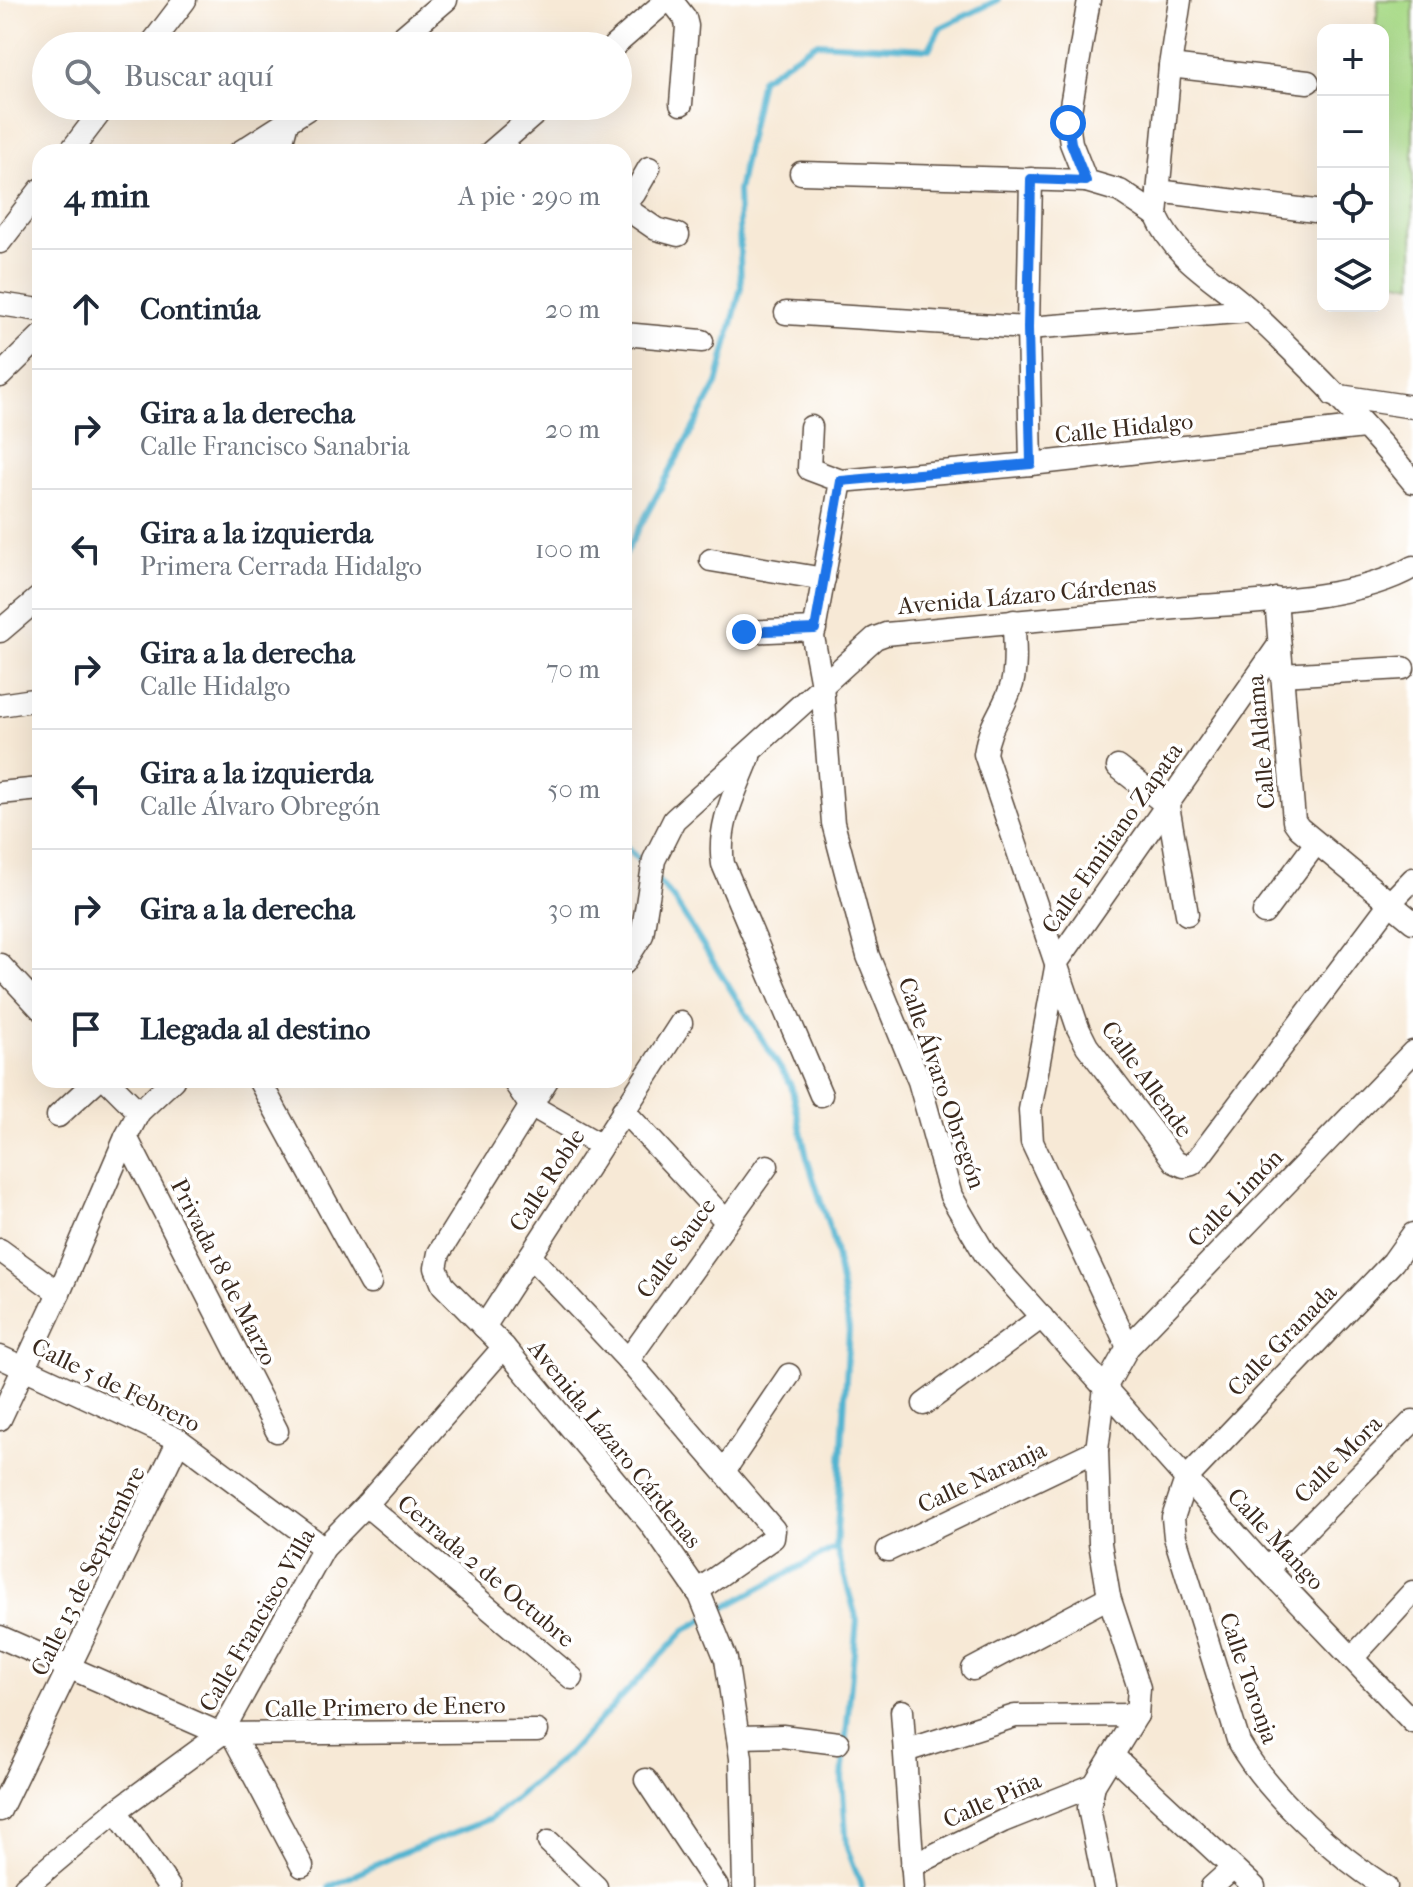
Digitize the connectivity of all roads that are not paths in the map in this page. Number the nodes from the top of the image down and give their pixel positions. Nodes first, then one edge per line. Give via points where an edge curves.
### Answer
1 (185, 0) edge
2 (446, 0) edge
3 (669, 0) edge
4 (1089, 0) edge
5 (1180, 0) edge
6 (161, 32) edge
7 (408, 32) edge
8 (631, 32) edge
9 (1170, 66) junction
10 (1308, 82) dead end
11 (681, 104) dead end
12 (94, 120) edge
13 (290, 120) edge
14 (528, 120) edge
15 (287, 122) junction
16 (76, 144) edge
17 (253, 144) edge
18 (281, 144) edge
19 (500, 144) edge
20 (649, 168) dead end
21 (801, 173) dead end
22 (1031, 179) junction
23 (1086, 181) junction
24 (1158, 191) junction
25 (632, 195) edge
26 (32, 200) edge
27 (1317, 211) edge
28 (632, 212) edge
29 (1156, 215) junction
30 (678, 235) dead end
31 (0, 242) edge
32 (0, 304) edge
33 (32, 309) edge
34 (1251, 311) junction
35 (786, 313) dead end
36 (1028, 328) junction
37 (632, 335) edge
38 (702, 341) dead end
39 (32, 345) edge
40 (0, 376) edge
41 (1333, 395) junction
42 (1413, 407) edge
43 (811, 427) dead end
44 (1364, 427) junction
45 (1031, 464) junction
46 (841, 481) junction
47 (1413, 482) edge
48 (711, 560) dead end
49 (1413, 567) edge
50 (824, 579) junction
51 (1276, 599) junction
52 (32, 604) edge
53 (1014, 621) junction
54 (815, 629) junction
55 (0, 631) edge
56 (744, 632) dead end
57 (1279, 645) junction
58 (1403, 668) dead end
59 (1281, 675) junction
60 (822, 685) junction
61 (32, 700) edge
62 (0, 705) edge
63 (751, 752) junction
64 (1118, 767) dead end
65 (32, 790) edge
66 (0, 793) edge
67 (1168, 806) junction
68 (1316, 843) junction
69 (1413, 879) edge
70 (1390, 903) junction
71 (1264, 913) dead end
72 (1187, 914) dead end
73 (1413, 922) edge
74 (632, 951) edge
75 (1057, 962) junction
76 (0, 965) edge
77 (32, 999) edge
78 (681, 1023) dead end
79 (1413, 1052) edge
80 (88, 1088) edge
81 (115, 1088) edge
82 (164, 1088) edge
83 (263, 1088) edge
84 (518, 1088) edge
85 (542, 1088) edge
86 (821, 1095) dead end
87 (530, 1105) junction
88 (623, 1110) junction
89 (139, 1112) junction
90 (58, 1116) dead end
91 (126, 1137) junction
92 (600, 1145) junction
93 (767, 1166) dead end
94 (726, 1221) junction
95 (1413, 1234) edge
96 (0, 1250) edge
97 (530, 1256) junction
98 (370, 1283) dead end
99 (59, 1293) junction
100 (1042, 1317) junction
101 (484, 1327) junction
102 (504, 1347) junction
103 (1128, 1347) junction
104 (0, 1357) edge
105 (628, 1360) junction
106 (24, 1368) junction
107 (789, 1375) dead end
108 (1105, 1388) junction
109 (924, 1404) dead end
110 (0, 1419) edge
111 (1413, 1421) edge
112 (277, 1431) dead end
113 (179, 1440) junction
114 (1097, 1450) junction
115 (724, 1471) junction
116 (1186, 1479) junction
117 (366, 1505) junction
118 (324, 1548) junction
119 (888, 1550) dead end
120 (1267, 1569) junction
121 (1413, 1592) edge
122 (698, 1593) junction
123 (1109, 1597) junction
124 (0, 1637) edge
125 (1352, 1658) junction
126 (71, 1669) junction
127 (973, 1669) dead end
128 (572, 1678) dead end
129 (902, 1711) dead end
130 (1137, 1715) junction
131 (1413, 1722) edge
132 (537, 1731) dead end
133 (227, 1734) junction
134 (738, 1737) junction
135 (838, 1743) dead end
136 (905, 1751) junction
137 (1112, 1755) junction
138 (646, 1780) dead end
139 (1094, 1785) junction
140 (0, 1810) edge
141 (116, 1811) junction
142 (549, 1842) dead end
143 (302, 1866) dead end
144 (1233, 1868) junction
145 (913, 1876) edge
146 (25, 1887) edge
147 (169, 1887) edge
148 (596, 1887) edge
149 (717, 1887) edge
150 (744, 1887) edge
151 (1105, 1887) edge
152 (1212, 1887) edge
153 (1254, 1887) edge
154 (1386, 1887) edge

1 - 6 street
2 - 7 street
3 - 8 street
3 - 11 street via 687,26
4 - 23 street via 1068,123
5 - 9 street
9 - 10 street
9 - 24 street
12 - 16 street
13 - 15 street
14 - 19 street
15 - 17 street
15 - 18 street
20 - 25 street
21 - 22 street
22 - 23 street
22 - 36 street
23 - 29 street via 1120,191
24 - 27 street
24 - 29 street
26 - 31 street
28 - 30 street via 656,229
29 - 34 street via 1183,256
32 - 33 street
34 - 36 street
34 - 41 street
35 - 36 street
36 - 45 street
37 - 38 street
39 - 40 street
41 - 42 street
41 - 44 street
43 - 46 street via 809,469
44 - 45 street, Calle Hidalgo
44 - 47 street
45 - 46 street, Calle Hidalgo
46 - 50 street, Calle Álvaro Obregón
48 - 50 street
49 - 51 street, Avenida Lázaro Cárdenas via 1363,588
50 - 54 street, Calle Álvaro Obregón
51 - 53 street, Avenida Lázaro Cárdenas
51 - 57 street, Calle Aldama
52 - 55 street
53 - 60 street, Avenida Lázaro Cárdenas via 886,634 865,644
53 - 75 street, Calle Allende via 1013,679 987,734 985,754
54 - 56 street
54 - 60 street, Calle Álvaro Obregón
57 - 59 street, Calle Aldama
57 - 67 street, Calle Emiliano Zapata
58 - 59 street
59 - 68 street, Calle Aldama via 1294,821
60 - 63 street, Avenida Lázaro Cárdenas
60 - 100 street, Calle Álvaro Obregón via 833,823 868,956 919,1081 951,1196 985,1254
61 - 62 street
63 - 74 street, Avenida Lázaro Cárdenas via 674,820 654,860 642,935
63 - 86 street via 723,824 723,864
64 - 67 street
65 - 66 street
67 - 72 street
67 - 75 street, Calle Emiliano Zapata
68 - 70 street, Calle Aldama
68 - 71 street
69 - 70 street, Calle Allende
70 - 73 street, Calle Aldama
70 - 75 street, Calle Allende via 1199,1157 1184,1166 1169,1155 1087,1046
75 - 103 street, Calle Emiliano Zapata via 1030,1110 1032,1142
76 - 77 street
78 - 88 street, Calle Roble
79 - 103 street, Calle Limón
80 - 90 street
81 - 89 street
82 - 89 street
83 - 98 street
84 - 87 street
85 - 87 street, Avenida Lázaro Cárdenas
87 - 92 street
87 - 101 street, Avenida Lázaro Cárdenas via 439,1253 436,1268 443,1285
88 - 92 street, Calle Roble
88 - 94 street
89 - 91 street
91 - 99 street
91 - 112 street, Privada 18 de Marzo
92 - 97 street, Calle Roble
93 - 94 street, Calle Sauce
94 - 105 street, Calle Sauce
95 - 116 street, Calle Granada via 1393,1262
96 - 99 street
97 - 101 street, Calle Roble
97 - 105 street
99 - 106 street
100 - 108 street, Calle Álvaro Obregón
100 - 109 street
101 - 102 street, Avenida Lázaro Cárdenas
102 - 117 street, Calle Francisco Villa
102 - 122 street, Avenida Lázaro Cárdenas via 650,1523
103 - 108 street, Calle Limón
104 - 106 street, Calle 5 de Febrero
105 - 115 street
106 - 110 street
106 - 113 street, Calle 5 de Febrero
107 - 115 street
108 - 114 street
108 - 116 street, Calle Mango
111 - 120 street, Calle Mora
113 - 118 street, Calle 5 de Febrero
113 - 126 street, Calle 13 de Septiembre
114 - 119 street, Calle Naranja
114 - 123 street via 1100,1543
115 - 122 street via 775,1533
116 - 120 street, Calle Mango
116 - 154 street, Calle Toronja via 1173,1518 1175,1537 1239,1743 1254,1769 1324,1840
117 - 118 street, Calle Francisco Villa
117 - 128 street, Cerrada 2 de Octubre
118 - 133 street, Calle Francisco Villa
120 - 125 street, Calle Mango
121 - 125 street
122 - 134 street, Avenida Lázaro Cárdenas via 726,1659
123 - 127 street
123 - 130 street via 1139,1688
124 - 126 street, Calle Primero de Enero
125 - 131 street, Calle Mango
126 - 133 street, Calle Primero de Enero
126 - 140 street, Calle 13 de Septiembre
129 - 136 street
130 - 136 street via 1015,1716
130 - 137 street
132 - 133 street, Calle Primero de Enero
133 - 141 street, Calle Francisco Villa
133 - 143 street, Calle Primero de Enero
134 - 135 street
134 - 150 street, Avenida Lázaro Cárdenas
136 - 145 street
137 - 139 street
137 - 144 street
138 - 149 street
139 - 145 street, Calle Piña via 1003,1821
139 - 151 street via 1089,1808
141 - 146 street, Calle Francisco Villa
141 - 147 street
142 - 148 street
144 - 152 street
144 - 153 street

